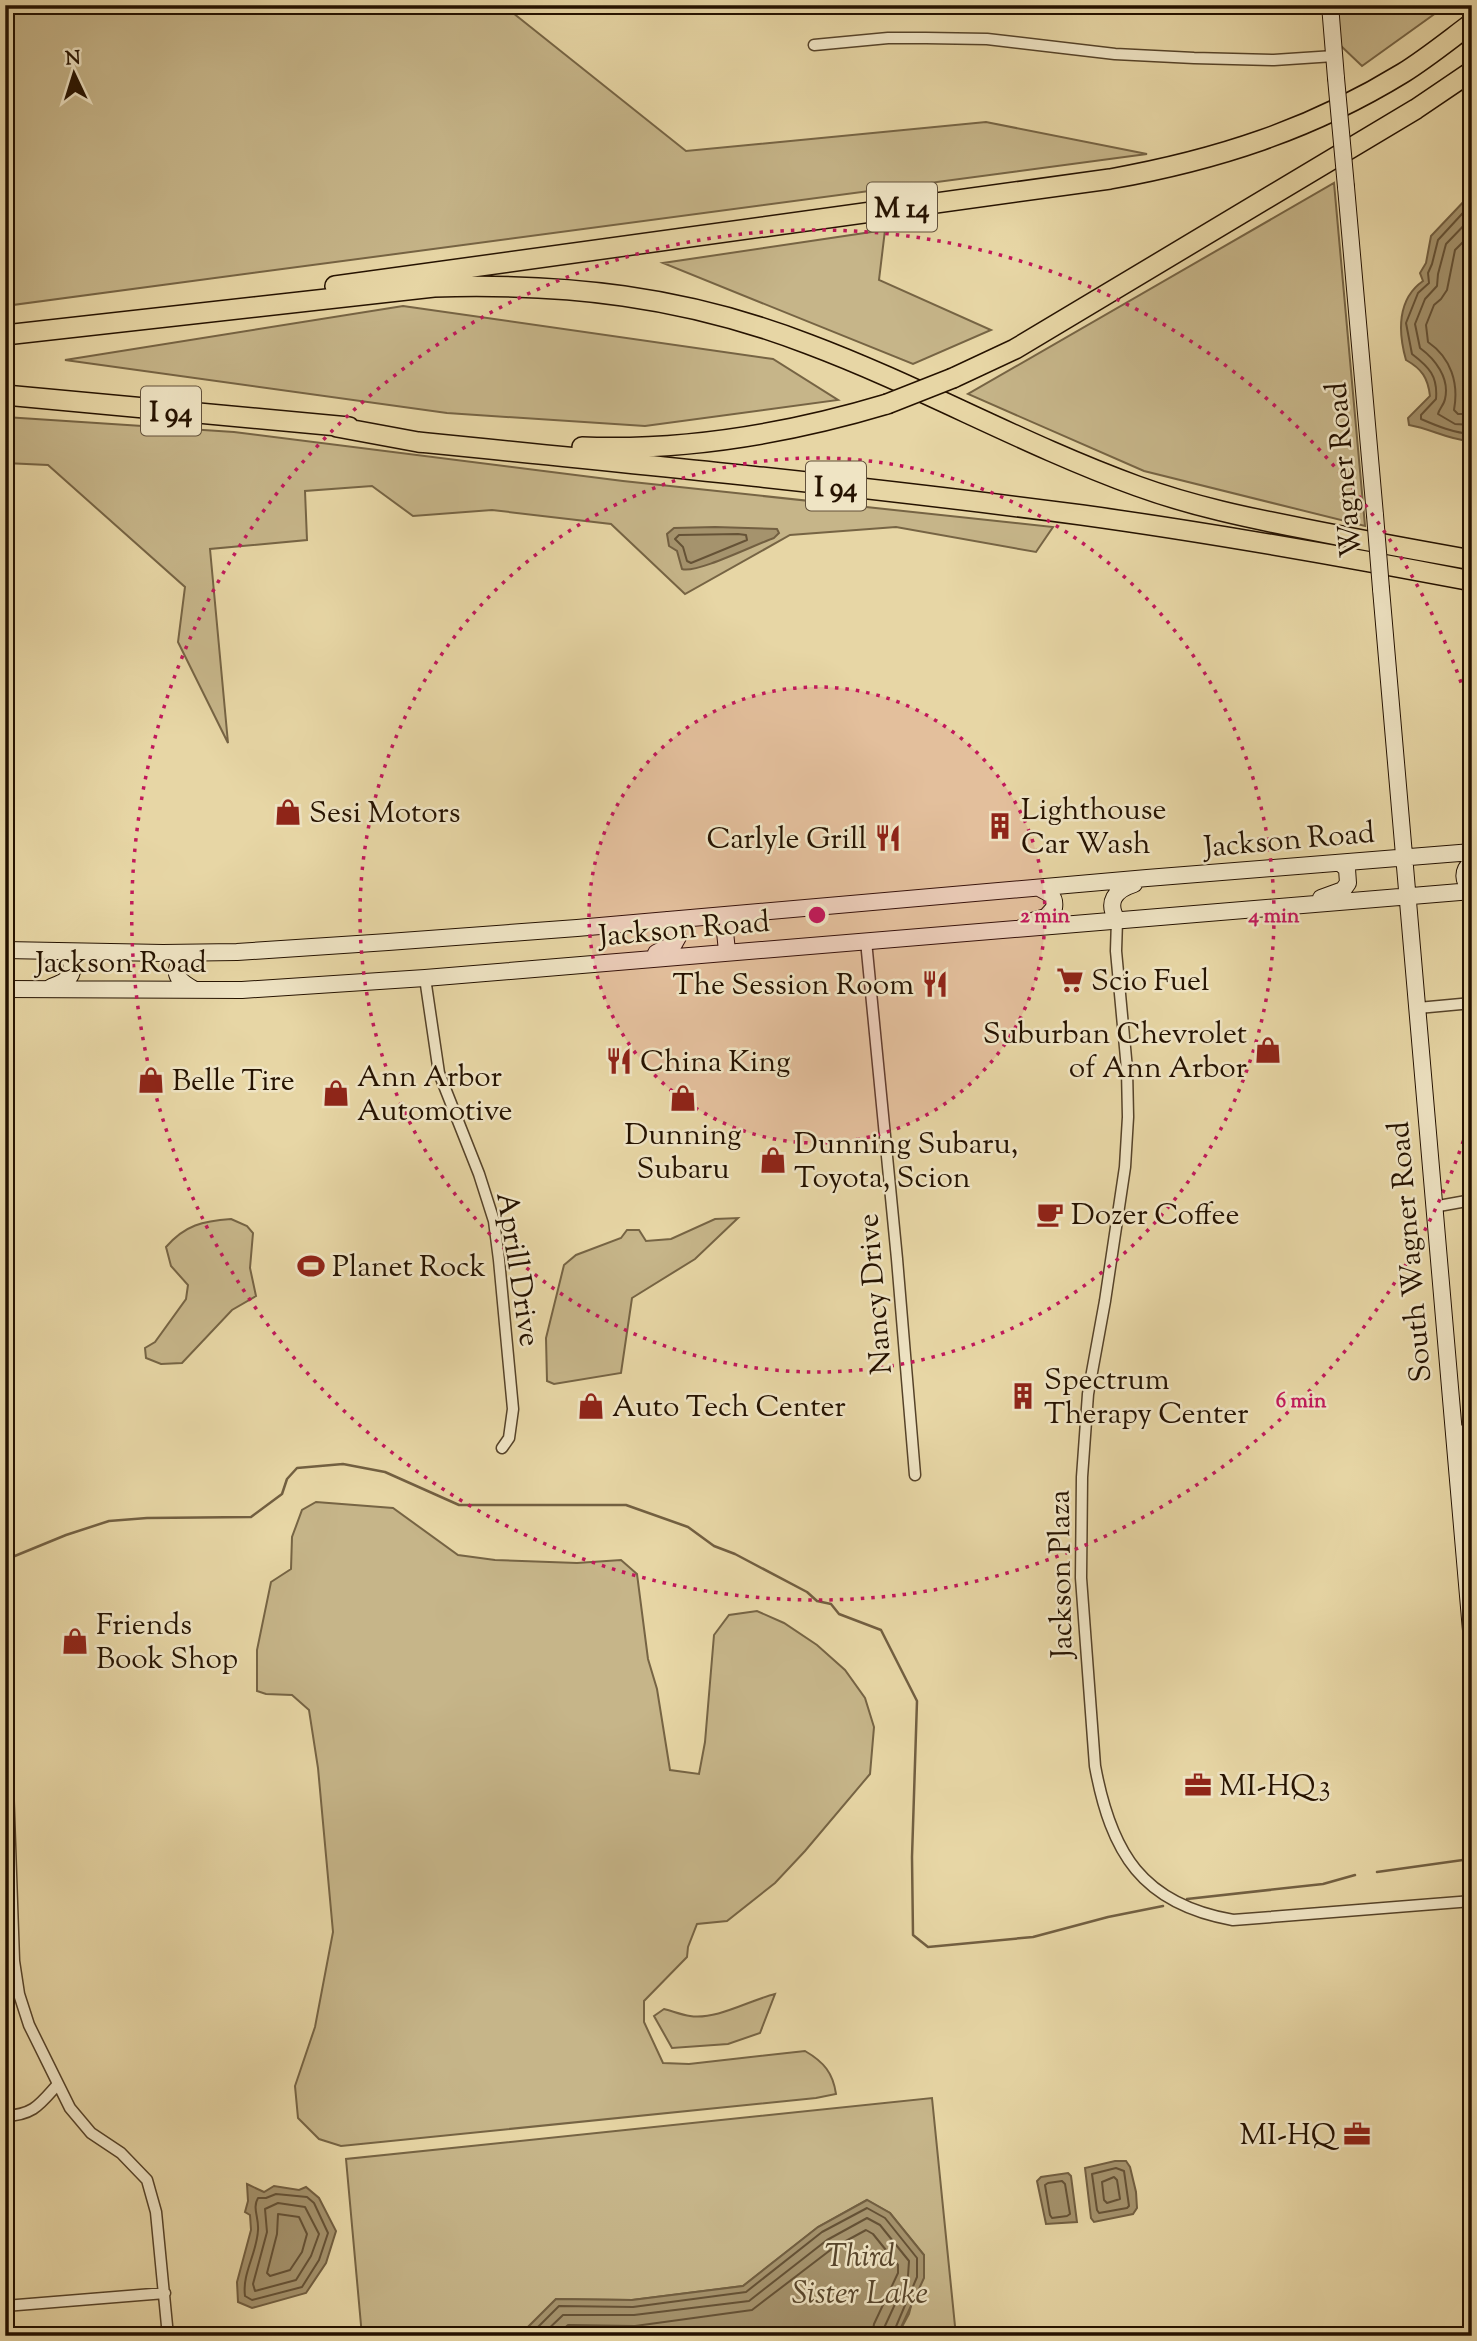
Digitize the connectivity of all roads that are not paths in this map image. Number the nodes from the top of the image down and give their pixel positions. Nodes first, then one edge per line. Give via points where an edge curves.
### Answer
1 (1329, 5) edge
2 (1472, 23) edge
3 (814, 45) dead end
4 (1334, 56) junction
5 (1472, 71) edge
6 (207, 311) junction
7 (5, 335) edge
8 (5, 395) edge
9 (337, 426) junction
10 (1472, 560) edge
11 (1472, 581) edge
12 (1472, 852) edge
13 (1405, 857) junction
14 (1472, 862) edge
15 (1340, 863) junction
16 (1160, 877) junction
17 (1039, 888) junction
18 (1471, 891) edge
19 (1408, 897) junction
20 (1288, 906) junction
21 (767, 911) junction
22 (667, 920) junction
23 (1117, 920) junction
24 (1003, 930) junction
25 (866, 941) junction
26 (5, 950) edge
27 (65, 951) junction
28 (727, 951) junction
29 (237, 952) junction
30 (633, 960) junction
31 (425, 978) junction
32 (5, 989) edge
33 (42, 990) junction
34 (195, 990) junction
35 (1472, 1003) edge
36 (1418, 1008) junction
37 (1472, 1200) edge
38 (1433, 1207) junction
39 (1472, 1430) edge
40 (1453, 1432) junction
41 (502, 1448) dead end
42 (915, 1475) dead end
43 (1472, 1642) edge
44 (5, 1699) edge
45 (1472, 1900) edge
46 (19, 1994) junction
47 (5, 1995) edge
48 (58, 2084) junction
49 (5, 2116) edge
50 (164, 2293) junction
51 (5, 2306) edge
52 (168, 2336) edge

1 - 4 main road, Wagner Road
2 - 6 highway, M 14 via 1405,72 1325,116 1260,142 1159,170 299,291
3 - 4 street via 888,38 987,39 1194,58
4 - 13 main road, Wagner Road, bridge
5 - 9 highway, bridge via 1014,349 887,404 768,434 669,446 569,446
6 - 7 highway
6 - 10 highway via 486,285 555,287 651,299 703,310 808,344 1079,465 1142,488 1244,517
8 - 9 highway, I 94
9 - 11 highway, I 94 via 418,442 1084,516
12 - 13 main road, Jackson Road
13 - 15 main road, Jackson Road
13 - 19 main road, South Wagner Road
14 - 18 main road via 1464,876
15 - 16 main road, Jackson Road
15 - 20 main road via 1349,877 1343,890
16 - 17 main road, Jackson Road
16 - 23 main road via 1118,891 1111,908
17 - 21 main road, Jackson Road
17 - 24 main road via 1051,893 1052,913
18 - 19 main road, Jackson Road
19 - 20 main road, Jackson Road
19 - 36 main road, South Wagner Road
20 - 23 main road, Jackson Road
21 - 22 main road, Jackson Road
21 - 28 main road via 729,925
22 - 29 main road, Jackson Road
22 - 30 main road via 676,930 674,944
23 - 24 main road, Jackson Road
23 - 45 street, Jackson Plaza via 1128,1117 1121,1196 1088,1394 1082,1477 1081,1578 1100,1795 1127,1856 1145,1881 1179,1905 1205,1915 1233,1920
24 - 25 main road, Jackson Road
25 - 28 main road, Jackson Road
25 - 42 street, Nancy Drive
26 - 27 main road, Jackson Road
27 - 29 main road, Jackson Road
27 - 33 main road via 72,961 70,977
28 - 30 main road, Jackson Road
29 - 34 main road via 180,962 177,977
30 - 31 main road, Jackson Road
31 - 34 main road, Jackson Road
31 - 41 street, Aprill Drive via 439,1073 494,1221 513,1409 509,1438
32 - 33 main road, Jackson Road
33 - 34 main road, Jackson Road
35 - 36 street
36 - 38 main road, South Wagner Road
37 - 38 street
38 - 40 main road, South Wagner Road
39 - 40 street
40 - 43 main road, South Wagner Road
44 - 46 street
46 - 47 street
46 - 48 street
48 - 49 street via 33,2111
48 - 50 street via 69,2108 91,2133 121,2153 147,2180 156,2212
50 - 51 street
50 - 52 street

